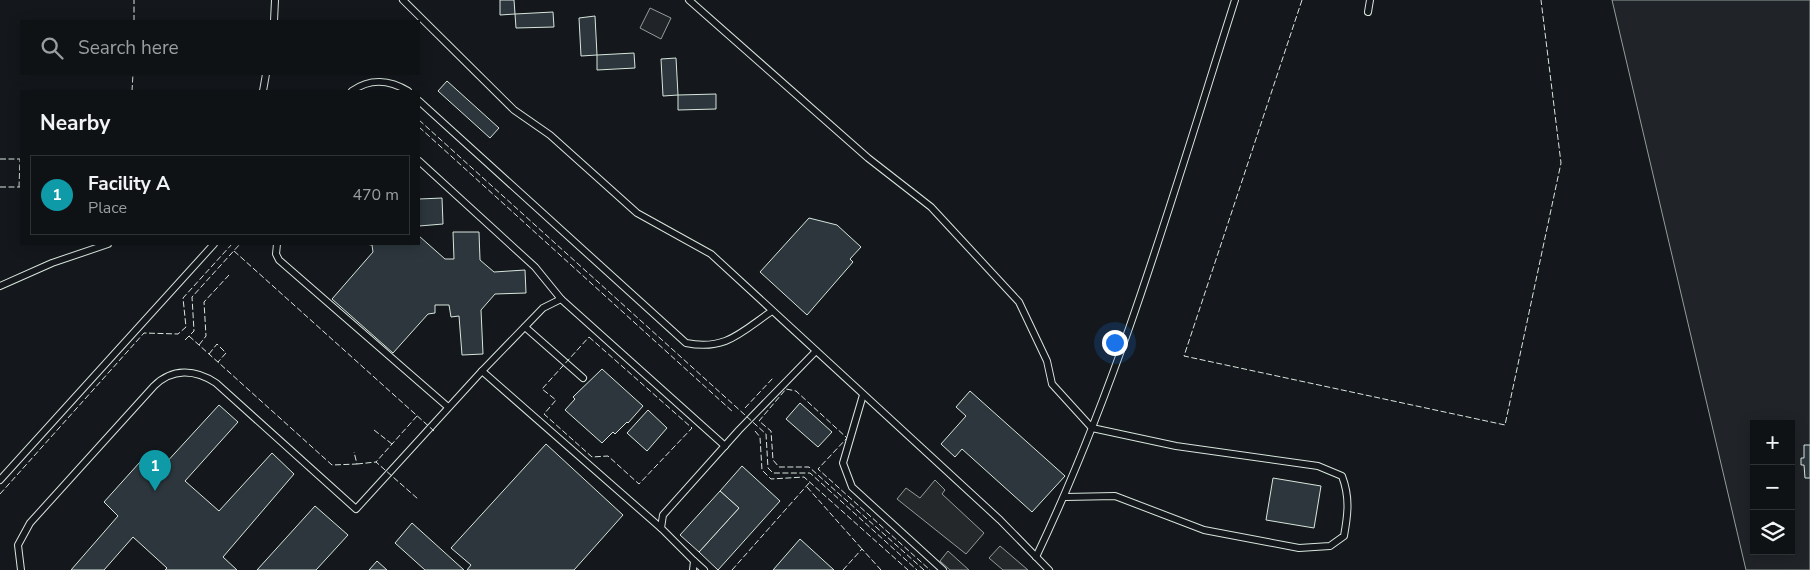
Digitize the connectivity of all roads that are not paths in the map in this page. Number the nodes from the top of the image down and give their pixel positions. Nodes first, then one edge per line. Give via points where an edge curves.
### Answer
1 (275, 0) edge
2 (403, 0) edge
3 (689, 0) edge
4 (1235, 0) edge
5 (1370, 0) edge
6 (1368, 12) dead end
7 (274, 20) edge
8 (266, 75) edge
9 (263, 90) edge
10 (354, 90) edge
11 (406, 90) edge
12 (420, 102) edge
13 (420, 162) edge
14 (105, 245) edge
15 (213, 245) edge
16 (277, 245) edge
17 (0, 286) edge
18 (561, 299) junction
19 (772, 311) junction
20 (525, 327) junction
21 (816, 352) junction
22 (482, 371) junction
23 (583, 378) dead end
24 (863, 394) junction
25 (448, 407) junction
26 (1092, 428) junction
27 (725, 446) junction
28 (0, 480) edge
29 (1065, 497) junction
30 (661, 528) junction
31 (1036, 557) junction
32 (694, 561) junction
33 (21, 570) edge
34 (693, 570) edge
35 (704, 570) edge
36 (944, 570) edge
37 (1049, 570) edge

1 - 7 lane
2 - 19 lane via 514,110 550,135 637,212 711,254
3 - 26 lane via 868,158 930,208 1018,302 1047,361 1052,384
4 - 26 lane via 1127,339
5 - 6 lane
8 - 9 lane
10 - 11 lane via 363,84 379,81
12 - 19 lane via 686,343 708,345 727,342
13 - 18 lane via 535,267
14 - 17 lane via 52,262
15 - 28 lane
16 - 25 lane via 279,260
18 - 20 lane via 542,308
18 - 27 lane
19 - 21 lane
20 - 22 lane
20 - 23 lane
21 - 24 lane
21 - 27 lane
22 - 25 lane
22 - 30 lane
24 - 31 lane
24 - 36 lane via 843,463 852,487
25 - 33 lane via 356,508 216,383 197,373 172,373 154,386 30,522 18,545
26 - 29 lane
26 - 29 lane via 1176,446 1318,466 1342,476 1348,492 1344,536 1330,546 1299,548 1204,530 1115,496
27 - 30 lane via 663,515
29 - 31 lane
30 - 32 lane
31 - 37 lane
32 - 34 lane
32 - 35 lane

